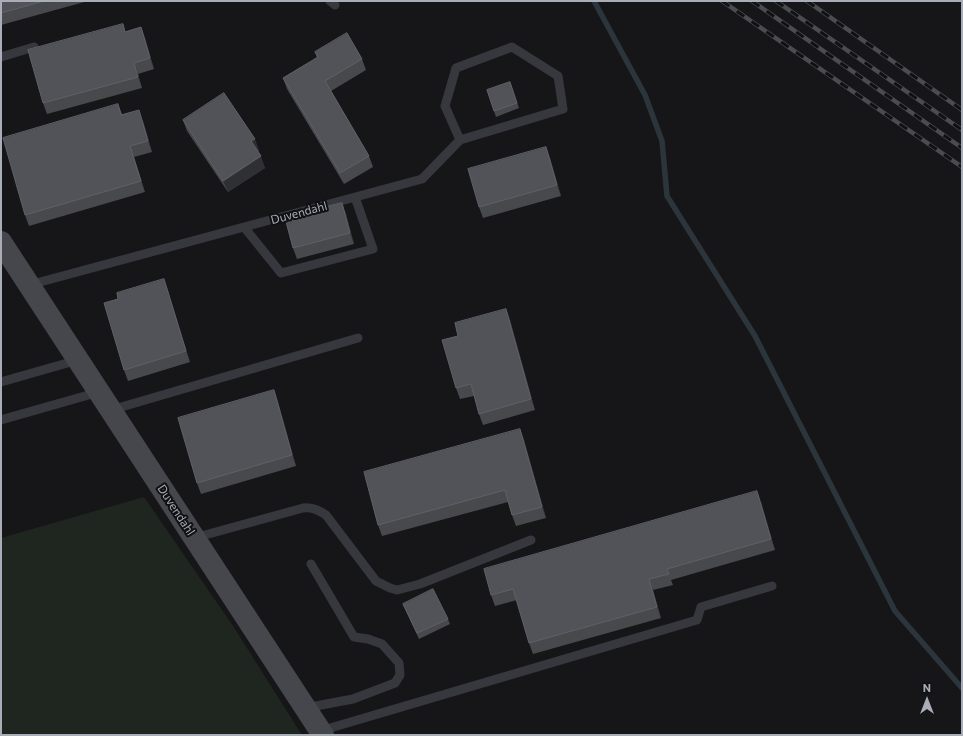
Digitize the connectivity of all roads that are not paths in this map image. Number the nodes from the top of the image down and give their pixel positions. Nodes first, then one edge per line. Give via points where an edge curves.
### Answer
1 (34, 47) edge
2 (1, 57) edge
3 (460, 140) junction
4 (355, 197) junction
5 (244, 227) junction
6 (1, 242) edge
7 (30, 285) junction
8 (358, 338) dead end
9 (78, 360) junction
10 (1, 382) edge
11 (105, 401) junction
12 (1, 420) edge
13 (194, 538) junction
14 (531, 540) dead end
15 (311, 564) dead end
16 (772, 586) dead end
17 (305, 708) junction
18 (322, 733) edge

1 - 2 lane
3 - 3 lane, Duvendahl via 563,109 558,76 512,47 456,68 445,106
3 - 4 lane, Duvendahl via 422,179
4 - 5 lane, Duvendahl
4 - 5 lane via 373,249 281,273
5 - 7 lane, Duvendahl
6 - 7 street, Duvendahl
7 - 9 street, Duvendahl
8 - 11 lane
9 - 10 lane
9 - 11 street, Duvendahl
11 - 12 lane
11 - 13 street, Duvendahl
13 - 14 lane via 303,508 317,510 326,516 376,581 398,590 420,584
13 - 17 street, Duvendahl
15 - 17 lane via 354,637 368,638 382,644 399,663 400,674 395,683 353,699
16 - 18 lane via 701,607 697,620
17 - 18 street, Duvendahl

